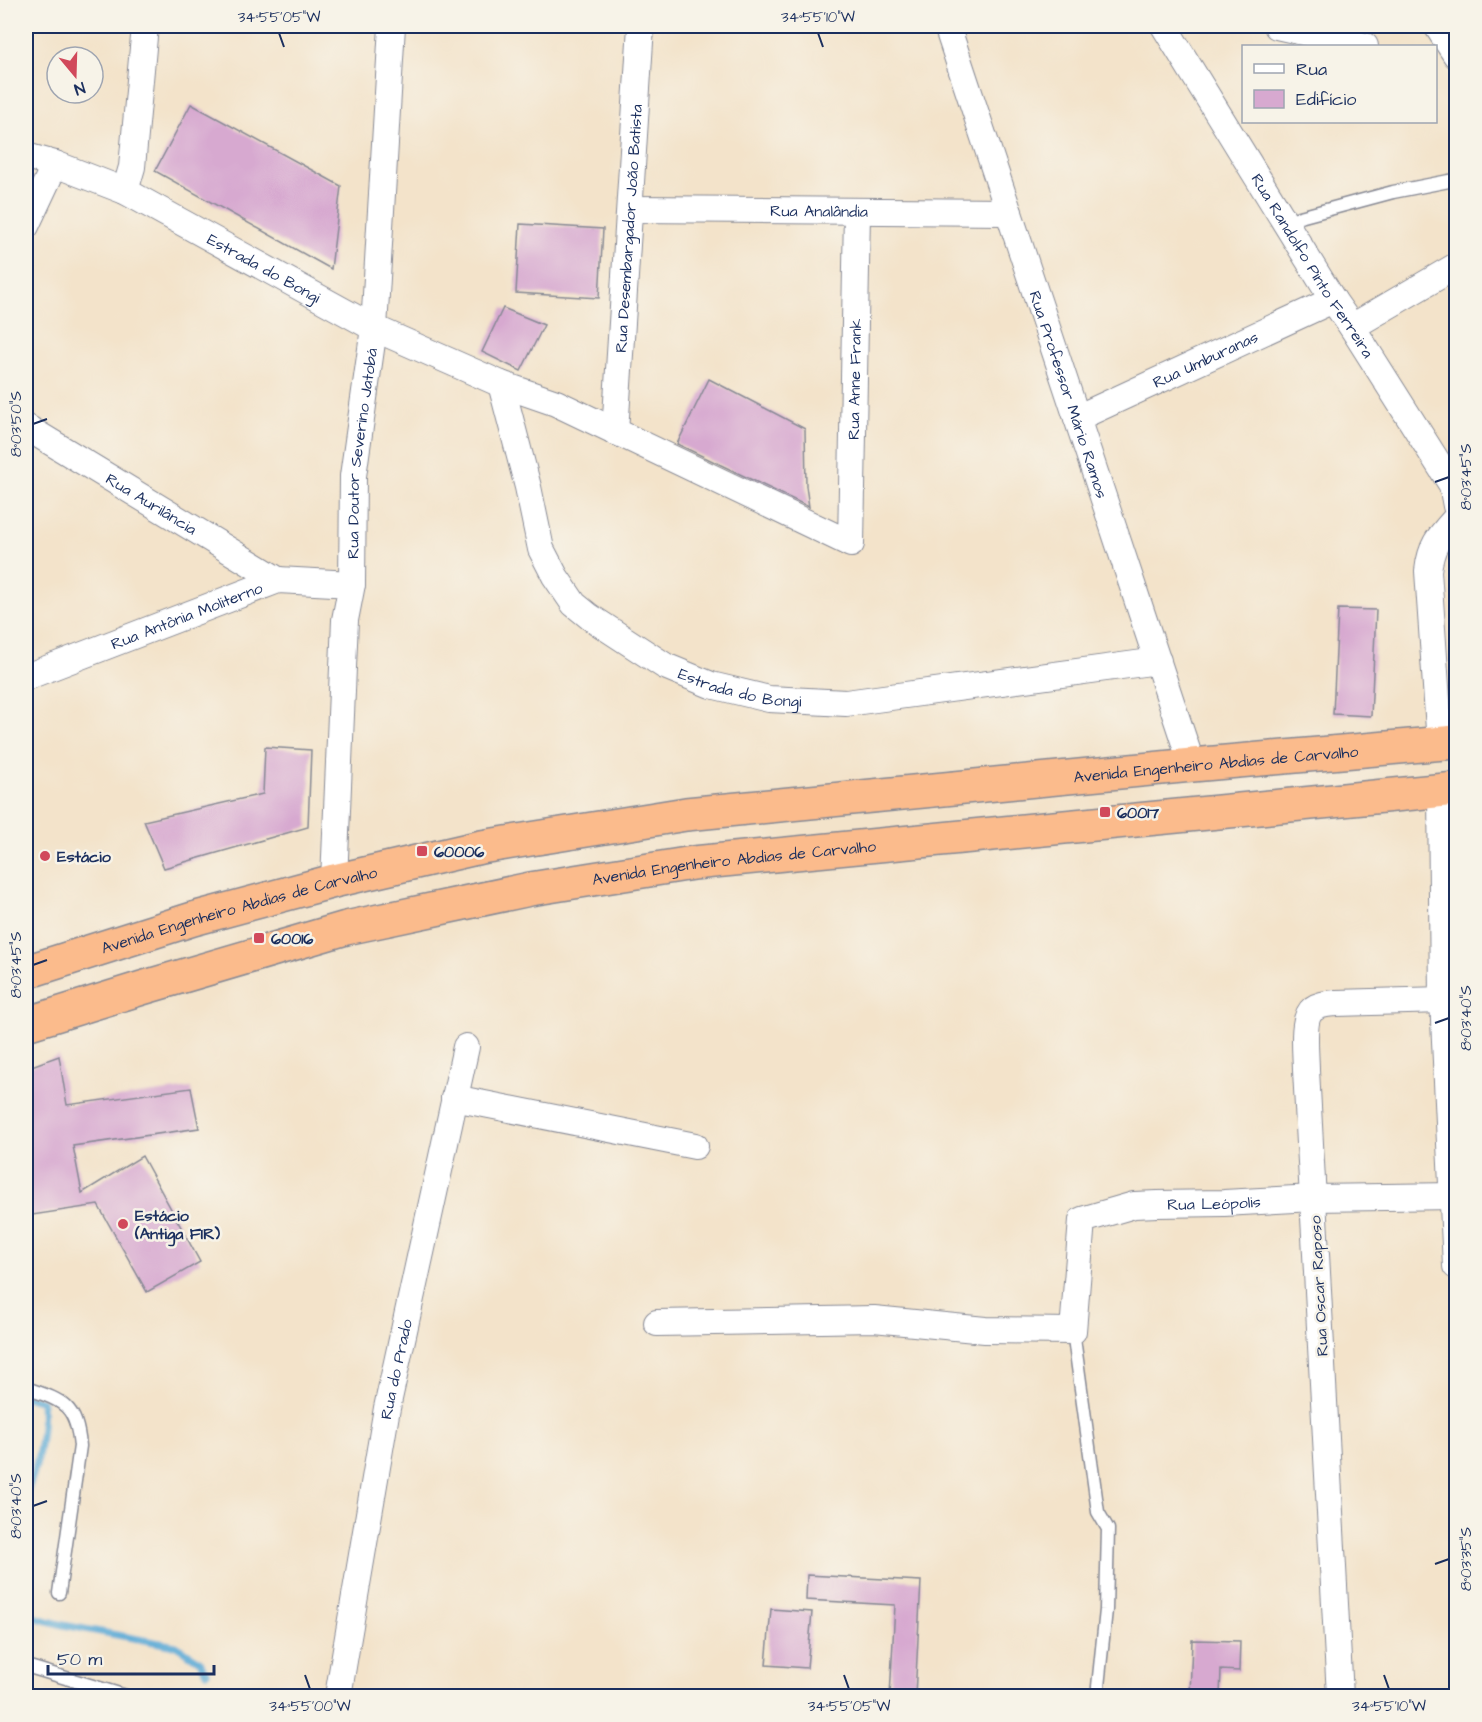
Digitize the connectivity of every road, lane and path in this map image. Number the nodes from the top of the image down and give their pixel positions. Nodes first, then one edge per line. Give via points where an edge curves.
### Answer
1 (145, 26) edge
2 (392, 26) edge
3 (640, 26) edge
4 (947, 26) edge
5 (1164, 26) edge
6 (1277, 26) edge
7 (1437, 26) edge
8 (1361, 45) edge
9 (1456, 55) edge
10 (1437, 59) edge
11 (1456, 62) edge
12 (26, 156) edge
13 (55, 164) junction
14 (1454, 180) dead end
15 (125, 190) junction
16 (630, 209) junction
17 (857, 212) junction
18 (1009, 212) junction
19 (1285, 221) junction
20 (26, 226) edge
21 (1456, 266) edge
22 (1333, 300) junction
23 (1352, 327) junction
24 (374, 328) junction
25 (501, 384) junction
26 (1077, 418) junction
27 (26, 427) edge
28 (615, 432) junction
29 (1456, 506) edge
30 (1456, 518) edge
31 (851, 544) joint
32 (278, 580) junction
33 (352, 584) junction
34 (1158, 661) junction
35 (26, 677) edge
36 (1448, 743) edge
37 (1192, 765) junction
38 (1449, 789) edge
39 (334, 881) junction
40 (26, 972) edge
41 (1443, 1000) junction
42 (26, 1024) edge
43 (466, 1047) dead end
44 (454, 1098) junction
45 (695, 1146) dead end
46 (1455, 1196) edge
47 (1313, 1198) junction
48 (1456, 1266) edge
49 (657, 1323) dead end
50 (1073, 1331) junction
51 (26, 1388) edge
52 (59, 1593) dead end
53 (26, 1666) edge
54 (126, 1696) edge
55 (338, 1696) edge
56 (1097, 1696) edge
57 (1340, 1696) edge

1 - 15 street via 132,167
2 - 24 street, Rua Doutor Severino Jatobá
3 - 16 street, Rua Desembargador João Batista
4 - 18 street, Rua Professor Mário Ramos
5 - 19 street, Rua Randolfo Pinto Ferreira
6 - 8 street
7 - 9 street
10 - 11 street
12 - 13 street, Estrada do Bongi
13 - 15 street, Estrada do Bongi
13 - 20 street
14 - 19 lane
15 - 24 street, Estrada do Bongi
16 - 17 street, Rua Analândia
16 - 28 street, Rua Desembargador João Batista
17 - 18 street, Rua Analândia
17 - 31 street, Rua Anne Frank
18 - 26 street, Rua Professor Mário Ramos
19 - 22 street, Rua Randolfo Pinto Ferreira
21 - 23 street
22 - 23 street, Rua Randolfo Pinto Ferreira
22 - 26 street, Rua Umburanas
23 - 29 street, Rua Randolfo Pinto Ferreira via 1452,485
24 - 25 street, Estrada do Bongi
24 - 33 street, Rua Doutor Severino Jatobá via 354,476
25 - 28 street, Estrada do Bongi
25 - 34 street, Estrada do Bongi via 541,549 555,576 574,604 664,666 769,699 846,703
26 - 34 street, Rua Professor Mário Ramos
27 - 32 street, Rua Aurilância
28 - 31 street, Estrada do Bongi
30 - 36 street via 1430,552 1428,571
32 - 33 street, Rua Antônia Moliterno
32 - 35 street, Rua Antônia Moliterno
33 - 39 street, Rua Doutor Severino Jatobá via 345,620
34 - 37 street, Rua Professor Mário Ramos
36 - 37 highway, Avenida Engenheiro Abdias de Carvalho
37 - 39 highway, Avenida Engenheiro Abdias de Carvalho via 686,814 481,847
38 - 41 street
38 - 42 highway, Avenida Engenheiro Abdias de Carvalho via 693,863 542,887 346,928
39 - 40 highway, Avenida Engenheiro Abdias de Carvalho via 193,919
41 - 46 street
41 - 47 street, Rua Oscar Raposo via 1336,1003 1321,1005 1308,1014 1306,1070
43 - 44 street, Rua do Prado
44 - 45 street
44 - 55 street, Rua do Prado via 387,1408
46 - 47 street, Rua Leópolis
46 - 48 street
47 - 50 street, Rua Leópolis via 1134,1205 1082,1220
47 - 57 street, Rua Oscar Raposo
49 - 50 street via 874,1319 985,1329
50 - 56 lane via 1098,1512 1108,1529 1106,1610
51 - 52 lane via 63,1404 75,1416 79,1430
53 - 54 lane

